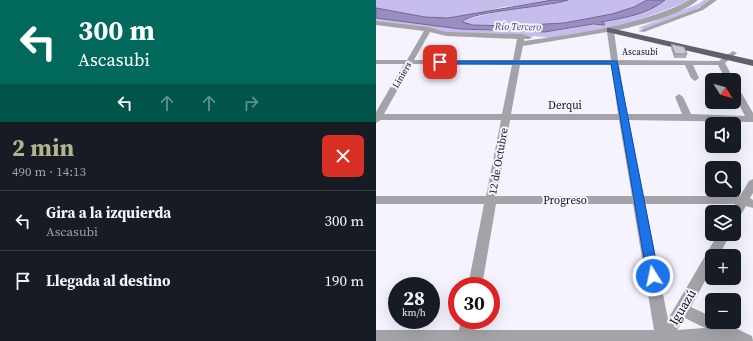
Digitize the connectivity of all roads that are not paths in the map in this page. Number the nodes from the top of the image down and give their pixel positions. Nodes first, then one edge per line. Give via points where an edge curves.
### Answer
1 (695, 0) edge
2 (714, 0) edge
3 (376, 23) edge
4 (625, 27) junction
5 (428, 29) junction
6 (610, 30) junction
7 (642, 31) junction
8 (520, 40) junction
9 (731, 55) junction
10 (753, 57) edge
11 (376, 62) edge
12 (410, 62) junction
13 (516, 62) junction
14 (614, 62) junction
15 (688, 62) junction
16 (721, 63) junction
17 (753, 63) edge
18 (726, 73) edge
19 (695, 78) dead end
20 (679, 97) dead end
21 (741, 99) edge
22 (506, 117) junction
23 (623, 117) junction
24 (688, 117) junction
25 (376, 118) edge
26 (752, 119) edge
27 (753, 183) edge
28 (376, 200) edge
29 (491, 200) junction
30 (639, 200) junction
31 (748, 202) edge
32 (741, 210) edge
33 (705, 269) edge
34 (477, 277) edge
35 (682, 310) junction
36 (467, 329) edge
37 (730, 334) junction
38 (376, 337) edge
39 (465, 339) edge
40 (664, 339) edge
41 (746, 341) edge

1 - 4 street
2 - 7 street via 701,9
3 - 5 street
4 - 6 street
4 - 7 main road
5 - 8 street via 446,34
5 - 12 street, Liniers
6 - 8 street via 553,39
6 - 9 main road
6 - 14 street
7 - 9 main road
8 - 13 street, 12 de Octubre
9 - 10 main road
9 - 16 street
9 - 17 main road
11 - 12 street, Ascasubi
12 - 13 street, Ascasubi
12 - 25 street, Liniers
13 - 14 street, Ascasubi
13 - 22 street, 12 de Octubre
14 - 15 street, Ascasubi
14 - 23 street
15 - 16 street, Ascasubi
15 - 19 street
16 - 18 street
20 - 24 street
21 - 26 street
22 - 23 street, Derqui
22 - 25 street, Derqui
22 - 29 street, 12 de Octubre
23 - 24 street, Derqui
23 - 30 street
24 - 26 street, Derqui
27 - 31 street
28 - 29 street, Progreso
29 - 30 street, Progreso
29 - 34 street, 12 de Octubre
30 - 31 street, Progreso
30 - 40 street
31 - 32 street
33 - 35 street, Iguazú
35 - 37 street
35 - 40 street, Iguazú
36 - 39 street
37 - 40 street
37 - 41 street
38 - 39 street
39 - 40 street

